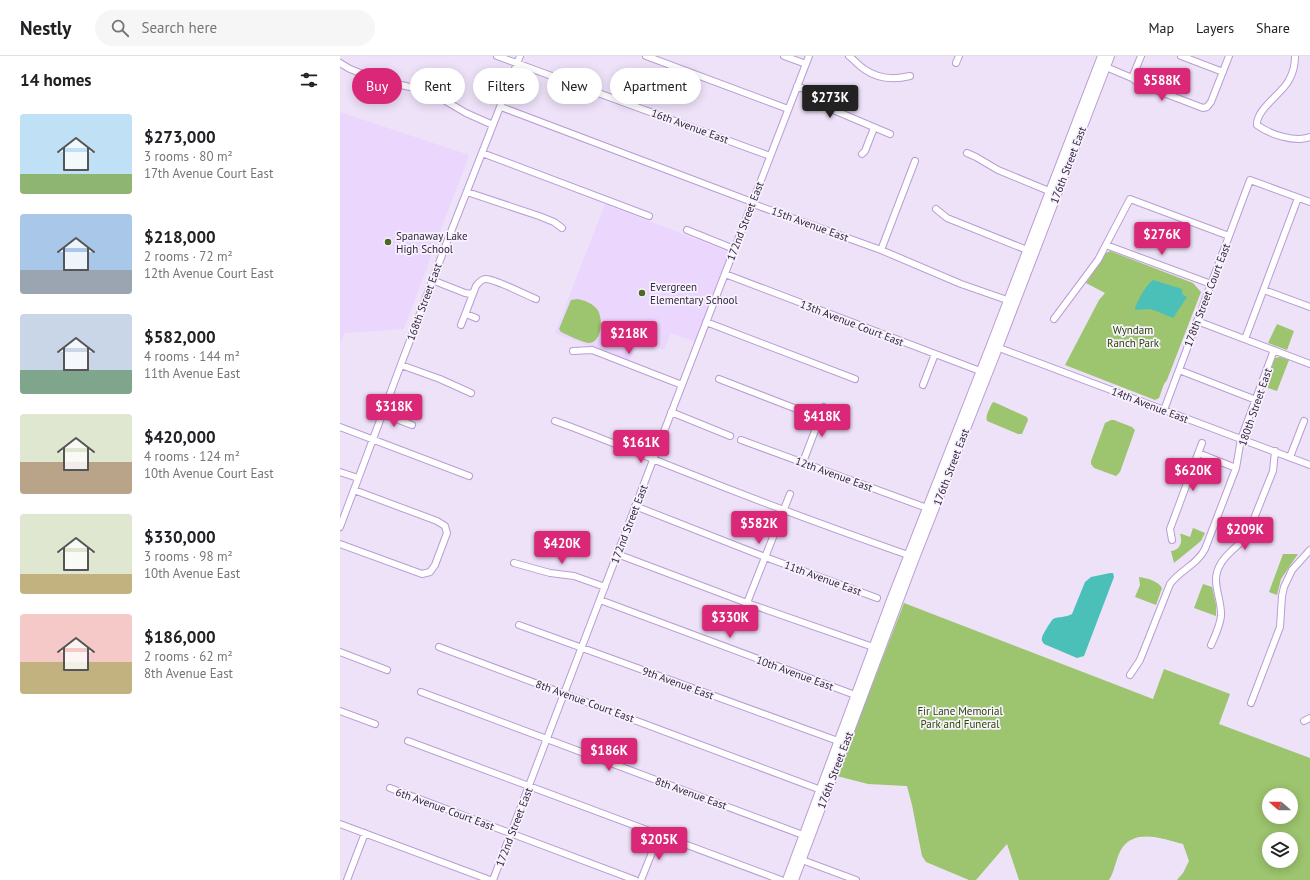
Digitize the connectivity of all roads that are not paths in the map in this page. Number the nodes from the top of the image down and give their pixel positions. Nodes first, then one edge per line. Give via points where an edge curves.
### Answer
1 (497, 56) edge
2 (520, 56) edge
3 (646, 56) edge
4 (784, 56) edge
5 (809, 56) edge
6 (849, 56) edge
7 (959, 56) edge
8 (1102, 56) edge
9 (1106, 56) edge
10 (1110, 56) edge
11 (1142, 56) edge
12 (1182, 56) edge
13 (1229, 56) edge
14 (1295, 56) edge
15 (340, 63) edge
16 (956, 63) dead end
17 (518, 64) junction
18 (806, 64) junction
19 (1106, 67) junction
20 (1223, 72) junction
21 (910, 76) dead end
22 (1094, 76) junction
23 (1132, 78) junction
24 (797, 86) junction
25 (501, 106) junction
26 (788, 109) junction
27 (1088, 115) junction
28 (493, 125) junction
29 (874, 128) junction
30 (890, 134) dead end
31 (1310, 137) edge
32 (482, 153) junction
33 (967, 153) dead end
34 (862, 154) dead end
35 (770, 156) junction
36 (915, 161) dead end
37 (1049, 191) junction
38 (467, 192) junction
39 (1298, 198) junction
40 (752, 202) junction
41 (1310, 202) edge
42 (936, 209) dead end
43 (649, 216) dead end
44 (1043, 219) junction
45 (562, 228) dead end
46 (687, 230) dead end
47 (1229, 236) junction
48 (1106, 245) junction
49 (734, 248) junction
50 (880, 250) junction
51 (1027, 250) junction
52 (725, 274) junction
53 (432, 280) junction
54 (1211, 284) junction
55 (1264, 290) junction
56 (473, 292) junction
57 (536, 299) dead end
58 (1007, 300) junction
59 (1310, 307) edge
60 (466, 314) junction
61 (476, 318) dead end
62 (1054, 319) dead end
63 (1197, 321) junction
64 (706, 322) junction
65 (461, 325) dead end
66 (1245, 339) junction
67 (995, 346) junction
68 (573, 350) dead end
69 (1274, 350) junction
70 (935, 354) junction
71 (1310, 364) edge
72 (401, 365) junction
73 (1179, 370) junction
74 (980, 371) junction
75 (719, 379) dead end
76 (855, 379) dead end
77 (682, 385) junction
78 (923, 385) dead end
79 (471, 393) dead end
80 (1256, 400) junction
81 (824, 407) dead end
82 (1164, 410) junction
83 (671, 412) junction
84 (383, 414) junction
85 (820, 418) junction
86 (555, 421) dead end
87 (1304, 421) dead end
88 (412, 425) dead end
89 (967, 425) junction
90 (340, 427) edge
91 (730, 436) dead end
92 (1241, 439) junction
93 (373, 440) junction
94 (741, 440) dead end
95 (1202, 444) dead end
96 (1275, 451) junction
97 (1198, 453) junction
98 (1290, 457) junction
99 (653, 460) junction
100 (803, 462) junction
101 (1310, 464) edge
102 (1236, 468) junction
103 (340, 472) edge
104 (469, 476) dead end
105 (358, 478) junction
106 (354, 490) junction
107 (790, 494) dead end
108 (636, 506) junction
109 (927, 508) junction
110 (783, 510) junction
111 (340, 527) edge
112 (1172, 540) dead end
113 (340, 544) edge
114 (1310, 550) edge
115 (617, 554) junction
116 (908, 555) junction
117 (765, 557) junction
118 (514, 562) dead end
119 (605, 587) junction
120 (901, 594) junction
121 (877, 598) dead end
122 (600, 600) junction
123 (747, 603) junction
124 (519, 625) dead end
125 (1211, 645) dead end
126 (439, 647) dead end
127 (582, 647) junction
128 (873, 647) junction
129 (340, 652) edge
130 (387, 670) dead end
131 (1130, 674) dead end
132 (421, 692) dead end
133 (564, 693) junction
134 (855, 694) junction
135 (1251, 703) dead end
136 (340, 711) edge
137 (375, 724) dead end
138 (547, 739) junction
139 (408, 741) dead end
140 (838, 741) junction
141 (529, 786) junction
142 (390, 788) dead end
143 (821, 790) junction
144 (340, 824) edge
145 (815, 824) junction
146 (365, 833) junction
147 (511, 833) junction
148 (659, 835) junction
149 (804, 835) junction
150 (802, 860) junction
151 (798, 870) junction
152 (340, 877) edge
153 (347, 880) edge
154 (492, 880) edge
155 (635, 880) edge
156 (642, 880) edge
157 (781, 880) edge
158 (787, 880) edge
159 (794, 880) edge
160 (856, 880) edge

1 - 17 street, 16th Avenue East
2 - 17 street, 168th Street East
3 - 26 street
4 - 18 street
5 - 18 street, 172nd Street East
6 - 21 street via 864,69 882,77 891,79
7 - 16 street
8 - 22 main road, 176th Street East
9 - 19 main road
10 - 19 main road, 176th Street East
11 - 23 street
12 - 20 street
13 - 20 street
14 - 31 street via 1289,81 1264,109 1257,125 1298,140
15 - 28 street via 378,80 432,93
17 - 25 street, 168th Street East
17 - 35 street, 16th Avenue East
18 - 24 street, 172nd Street East
19 - 23 street
19 - 27 main road, 176th Street East
20 - 23 street via 1211,102 1201,107 1140,84
22 - 27 main road via 1095,82 1087,106
22 - 37 main road, 176th Street East
24 - 26 street, 172nd Street East
24 - 29 street via 821,97 831,109
25 - 28 street, 168th Street East
25 - 40 street, 15th Avenue East
26 - 35 street, 172nd Street East
27 - 44 main road, 176th Street East
28 - 32 street, 168th Street East
29 - 30 street
29 - 34 street
32 - 38 street, 168th Street East
32 - 43 street
33 - 37 street via 998,170
35 - 40 street, 172nd Street East
36 - 50 street
37 - 44 main road, 176th Street East
38 - 45 street via 539,216
38 - 53 street, 168th Street East
39 - 41 street
39 - 47 street, 178th Street Court East via 1250,180
39 - 55 street
40 - 49 street, 172nd Street East
40 - 50 street, 15th Avenue East
42 - 51 street via 947,218
44 - 51 main road, 176th Street East
44 - 67 main road, 176th Street East
46 - 49 street
47 - 48 street via 1130,199
47 - 54 street, 178th Street Court East
48 - 54 street
48 - 62 street via 1094,267
49 - 52 street, 172nd Street East
50 - 58 street, 15th Avenue East
51 - 58 main road, 176th Street East
52 - 64 street, 172nd Street East
52 - 70 street, 13th Avenue Court East
53 - 56 street via 465,293
53 - 72 street, 168th Street East
54 - 63 street, 178th Street Court East
55 - 59 street
55 - 66 street
56 - 57 street via 484,279
56 - 60 street
58 - 67 main road, 176th Street East
60 - 61 street
60 - 65 street
63 - 66 street
63 - 73 street, 178th Street Court East
64 - 76 street
64 - 77 street, 172nd Street East
66 - 69 street
67 - 74 main road, 176th Street East
67 - 82 street, 14th Avenue East
67 - 89 main road, 176th Street East
68 - 77 street via 592,350
69 - 71 street
69 - 80 street, 180th Street East
70 - 74 street, 13th Avenue Court East
70 - 78 street
72 - 79 street
72 - 84 street, 168th Street East
73 - 80 street
73 - 82 street, 178th Street Court East
74 - 89 main road via 981,377 967,417
74 - 109 main road, 176th Street East
75 - 85 street
77 - 83 street, 172nd Street East
80 - 92 street, 180th Street East
81 - 85 street
82 - 92 street, 14th Avenue East
83 - 91 street
83 - 99 street, 172nd Street East
84 - 88 street
84 - 93 street, 168th Street East
85 - 100 street
86 - 99 street
87 - 98 street
89 - 120 main road, 176th Street East
90 - 93 street
92 - 96 street, 14th Avenue East
92 - 102 street, 180th Street East
93 - 104 street
93 - 105 street, 168th Street East
94 - 100 street, 12th Avenue East
95 - 97 street
96 - 98 street, 14th Avenue East
96 - 125 street via 1273,471 1247,536 1222,560 1216,573 1221,615
97 - 102 street
97 - 112 street via 1170,529
98 - 101 street, 14th Avenue East
99 - 108 street, 172nd Street East
99 - 110 street
100 - 109 street, 12th Avenue East
102 - 131 street, 180th Street East via 1205,550 1170,584 1140,660
103 - 105 street
105 - 106 street, 168th Street East
106 - 111 street, 168th Street East
106 - 113 street via 437,521 447,530 445,541 435,565 427,574
107 - 110 street
108 - 115 street, 172nd Street East
108 - 117 street, 11th Avenue East
109 - 116 main road, 176th Street East
110 - 116 street
110 - 117 street
114 - 135 street via 1292,570 1284,587 1280,627
115 - 119 street, 172nd Street East
115 - 123 street
116 - 120 main road via 910,560 900,586
116 - 128 main road, 176th Street East
117 - 121 street, 11th Avenue East
117 - 123 street
118 - 119 street via 550,574 574,576
119 - 122 street, 172nd Street East
120 - 145 main road, 176th Street East
122 - 127 street, 172nd Street East
122 - 134 street, 10th Avenue East
123 - 128 street
124 - 127 street, 9th Avenue East
126 - 133 street, 8th Avenue Court East
127 - 133 street, 172nd Street East
127 - 140 street, 9th Avenue East
128 - 134 main road, 176th Street East
129 - 130 street
132 - 138 street, 8th Avenue East
133 - 138 street, 172nd Street East
133 - 143 street, 8th Avenue Court East
134 - 140 main road, 176th Street East
136 - 137 street
138 - 141 street, 172nd Street East
138 - 149 street, 8th Avenue East
139 - 141 street
140 - 143 main road, 176th Street East
141 - 147 street, 172nd Street East
141 - 148 street
142 - 147 street, 6th Avenue Court East
143 - 145 main road via 814,817
143 - 149 main road, 176th Street East
144 - 146 street
145 - 150 main road, 176th Street East
146 - 153 street
146 - 154 street
147 - 154 street, 172nd Street East
147 - 155 street, 6th Avenue Court East
148 - 156 street
148 - 157 street
149 - 151 main road via 805,840 797,862
149 - 158 main road, 176th Street East
150 - 151 main road, 176th Street East
150 - 160 street
151 - 159 main road, 176th Street East
152 - 153 street

